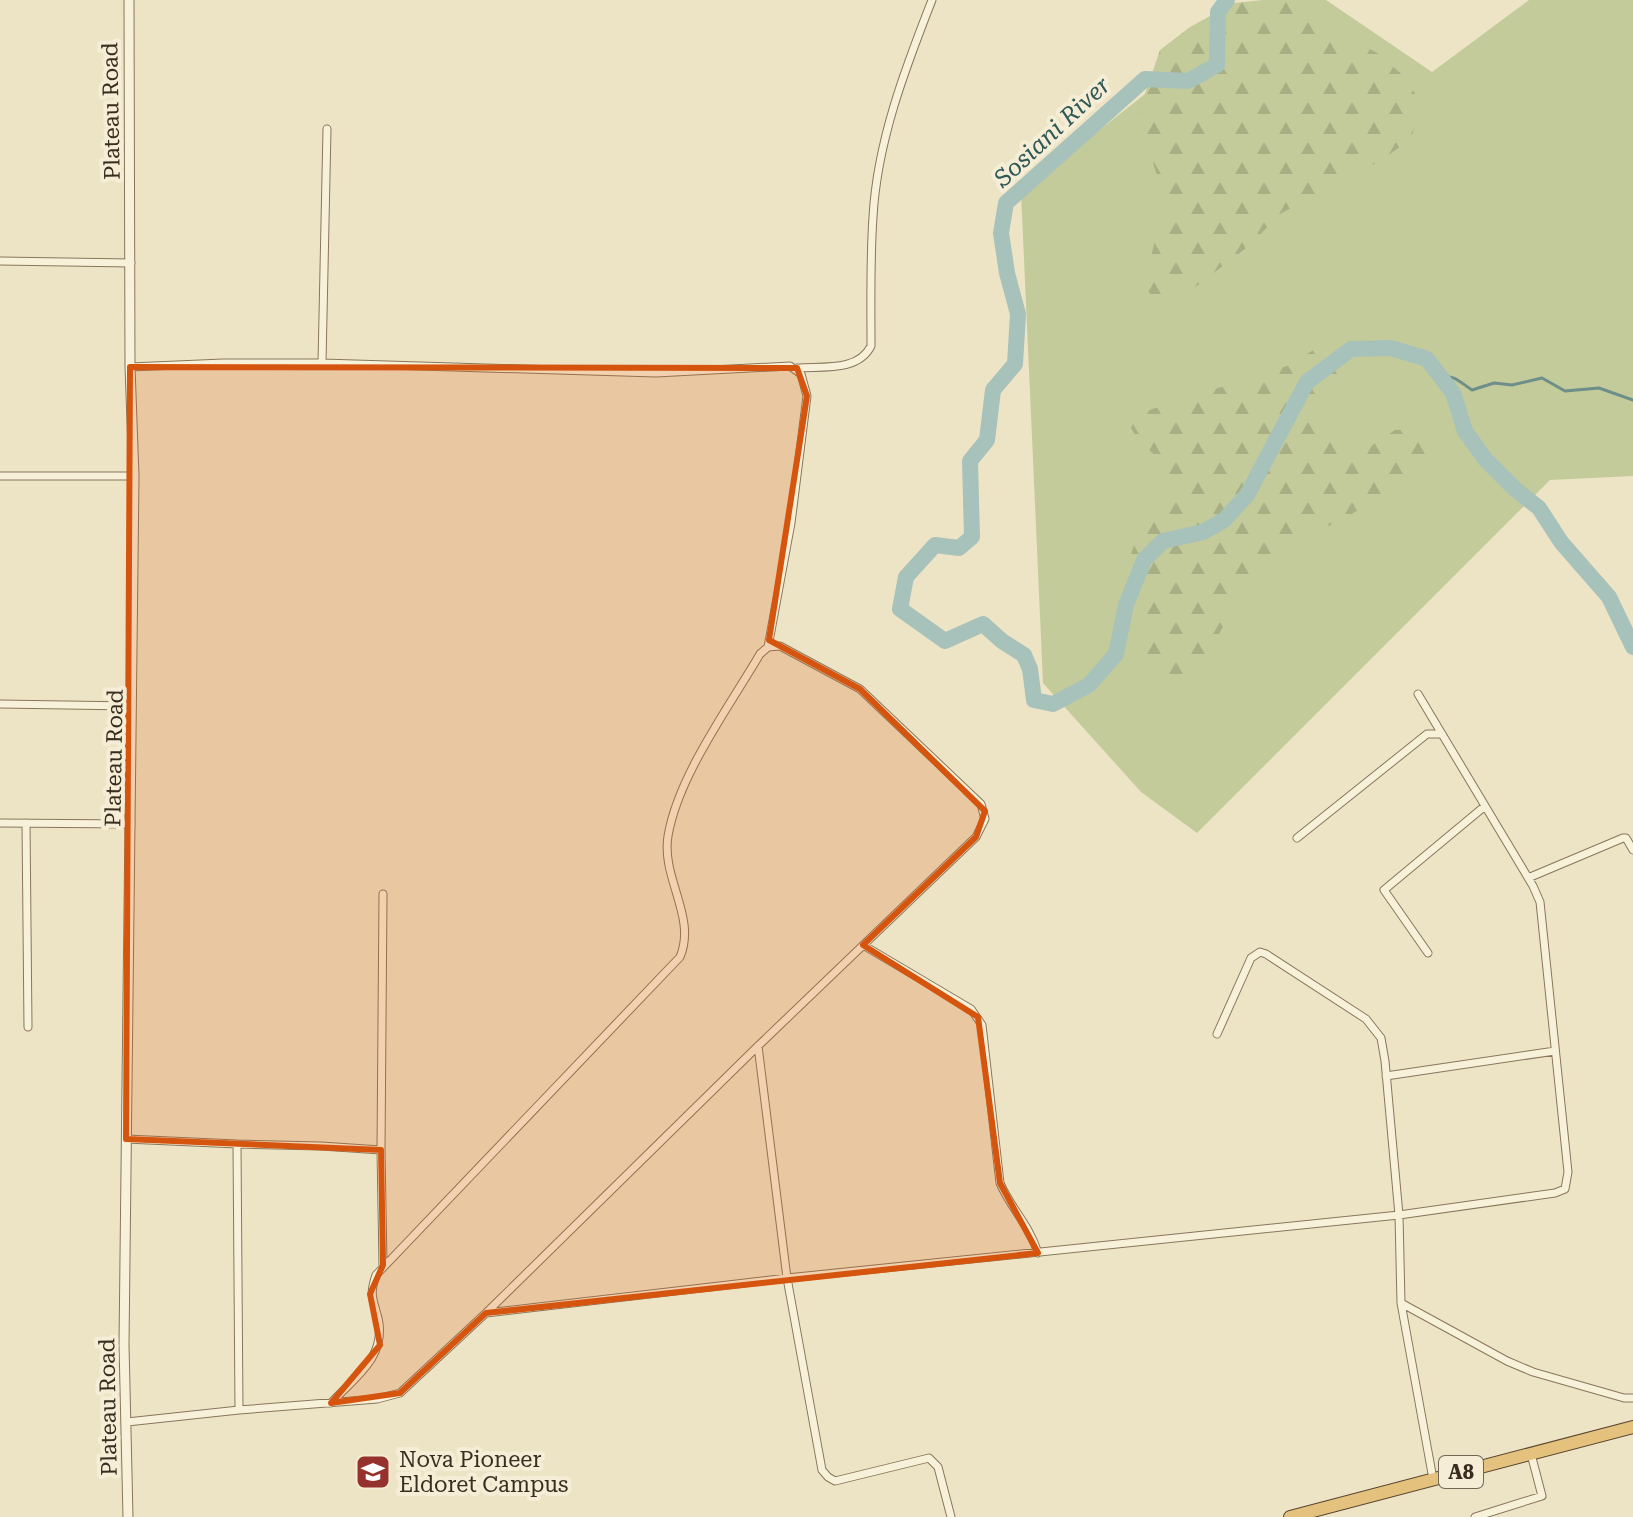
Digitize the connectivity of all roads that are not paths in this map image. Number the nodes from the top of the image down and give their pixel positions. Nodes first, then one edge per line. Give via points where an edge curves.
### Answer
1 (129, 0) edge
2 (932, 0) edge
3 (327, 129) dead end
4 (0, 261) edge
5 (131, 263) junction
6 (322, 363) junction
7 (130, 367) junction
8 (797, 368) junction
9 (0, 476) edge
10 (134, 476) junction
11 (768, 647) junction
12 (1418, 694) dead end
13 (0, 704) edge
14 (132, 706) junction
15 (1442, 734) junction
16 (1485, 806) junction
17 (0, 823) edge
18 (26, 823) junction
19 (131, 824) junction
20 (1297, 838) dead end
21 (1633, 850) edge
22 (1528, 878) junction
23 (383, 894) dead end
24 (863, 945) junction
25 (1428, 953) dead end
26 (28, 1027) dead end
27 (1217, 1034) dead end
28 (758, 1046) junction
29 (1555, 1051) junction
30 (1386, 1076) junction
31 (126, 1139) junction
32 (237, 1144) junction
33 (381, 1150) junction
34 (1399, 1215) junction
35 (1038, 1253) junction
36 (383, 1265) junction
37 (787, 1278) junction
38 (1401, 1303) junction
39 (486, 1313) junction
40 (1633, 1398) edge
41 (331, 1403) junction
42 (239, 1410) junction
43 (127, 1422) junction
44 (1633, 1427) edge
45 (1531, 1454) junction
46 (1433, 1479) junction
47 (1313, 1514) edge
48 (128, 1517) edge
49 (951, 1517) edge
50 (1290, 1517) edge
51 (1475, 1517) edge

1 - 5 street, Plateau Road
2 - 8 street via 903,74 881,167 873,215 871,346 854,364
3 - 6 street
4 - 5 street
5 - 7 street, Plateau Road
6 - 7 street
6 - 8 street via 656,373
7 - 10 street, Plateau Road
8 - 11 street via 807,396
9 - 10 street
10 - 14 street, Plateau Road
11 - 24 street via 780,646 860,689 985,811 976,837
11 - 36 street via 683,785 667,838 685,925 680,957
12 - 15 street
13 - 14 street
14 - 19 street, Plateau Road
15 - 16 street
15 - 20 street via 1427,734
16 - 22 street
16 - 25 street via 1384,890
17 - 18 street
18 - 19 street
18 - 26 street
19 - 31 street, Plateau Road
21 - 22 street via 1623,838
22 - 29 street via 1540,902
23 - 33 street
24 - 28 street
24 - 35 street via 978,1017 1000,1183 1032,1232
27 - 30 street via 1251,958 1260,952 1366,1019 1381,1038
28 - 37 street
28 - 39 street
29 - 30 street
29 - 34 street via 1568,1172 1565,1189
30 - 34 street
31 - 32 street
31 - 43 street, Plateau Road
32 - 33 street
32 - 42 street
33 - 36 street
34 - 35 street
34 - 38 street
35 - 37 street
36 - 41 street via 370,1294 380,1345
37 - 39 street
37 - 49 street via 822,1470 835,1481 929,1458 938,1467
38 - 40 street via 1520,1366
38 - 46 street
39 - 41 street via 400,1393
41 - 42 street
42 - 43 street
43 - 48 street, Plateau Road
44 - 45 highway, A8
45 - 46 highway, A8
45 - 51 street via 1542,1496
46 - 47 highway, A8
47 - 50 highway, A8

